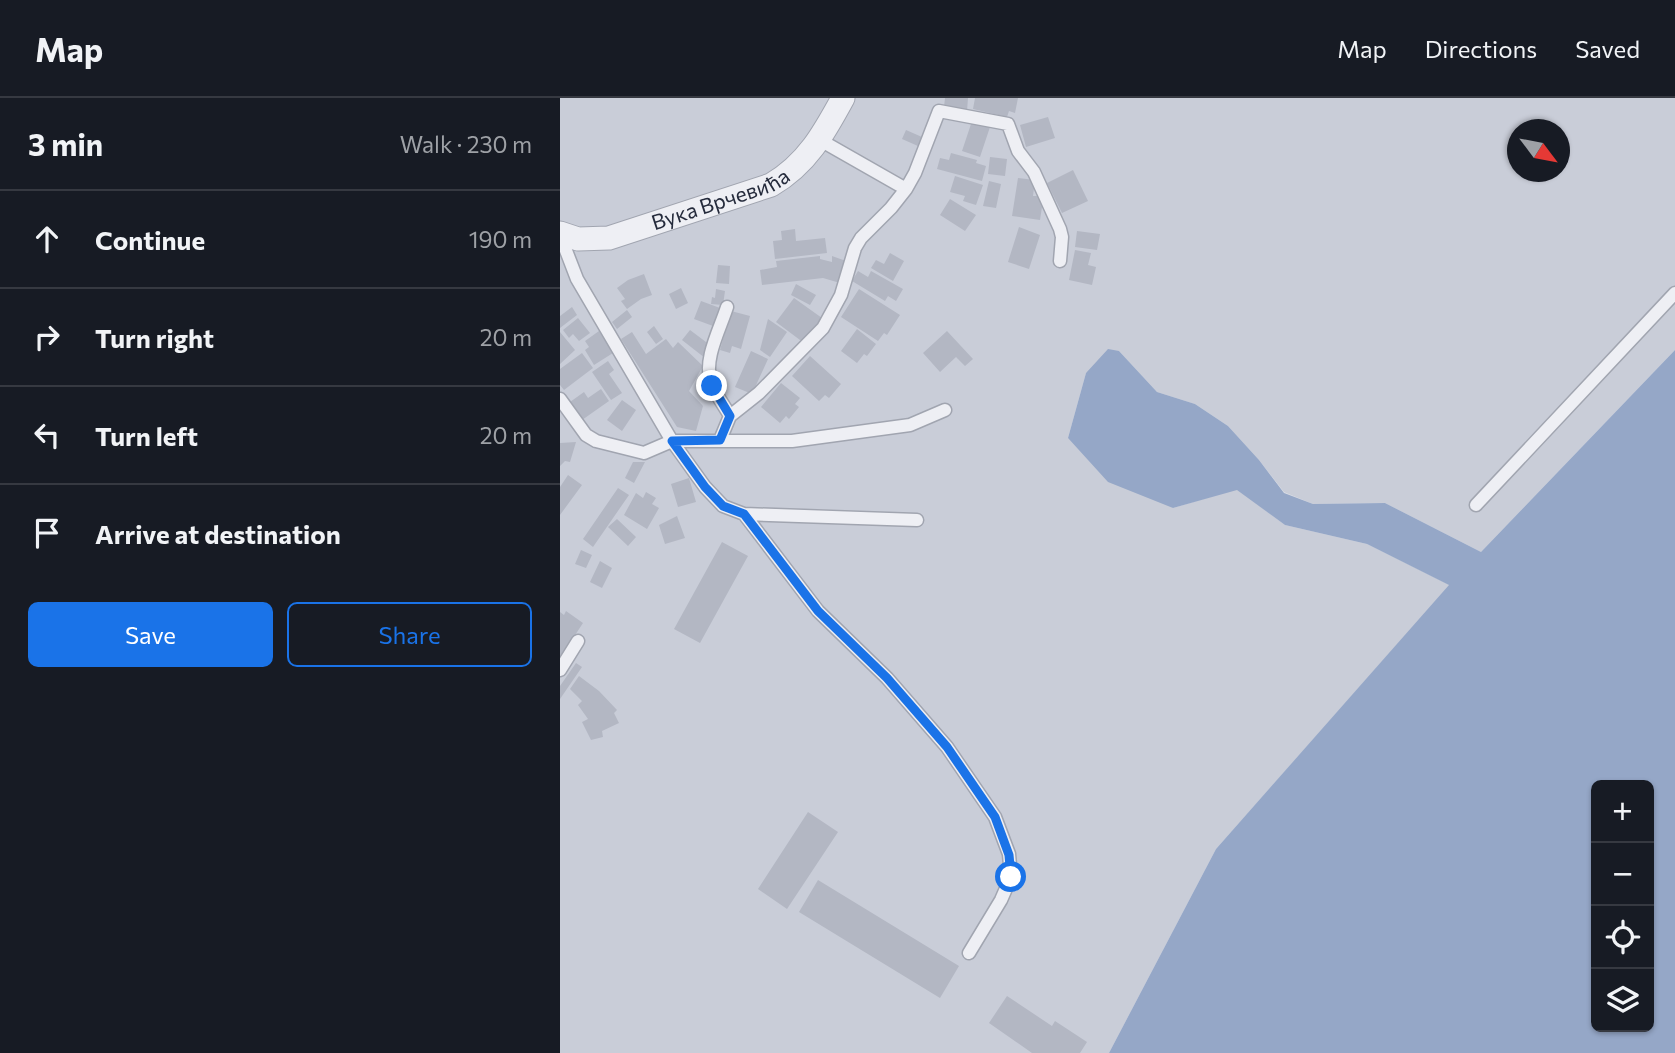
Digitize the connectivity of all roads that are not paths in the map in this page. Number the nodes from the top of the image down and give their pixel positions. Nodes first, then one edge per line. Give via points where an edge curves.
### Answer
1 (843, 98) edge
2 (820, 140) junction
3 (905, 189) junction
4 (560, 234) edge
5 (1060, 261) dead end
6 (1675, 293) edge
7 (727, 307) dead end
8 (560, 399) edge
9 (945, 410) dead end
10 (730, 416) junction
11 (720, 440) junction
12 (672, 441) junction
13 (1476, 505) dead end
14 (744, 514) junction
15 (917, 520) dead end
16 (578, 641) dead end
17 (560, 670) edge
18 (969, 953) dead end

1 - 2 street, Вука Врчевића
2 - 3 lane
2 - 4 street, Вука Врчевића via 787,176 755,192 609,238 578,239
3 - 5 lane via 939,111 1008,124 1060,229
3 - 10 lane via 861,238 841,295 823,328
4 - 12 lane via 577,279
6 - 13 lane
7 - 10 lane via 709,371 712,386
8 - 12 lane via 586,435 596,441 644,453
9 - 11 lane via 910,425 792,441
10 - 11 lane
11 - 12 lane
12 - 14 lane via 723,506
14 - 15 lane
14 - 18 lane via 818,611 887,678 947,747 995,817 1009,855 1011,877
16 - 17 lane

